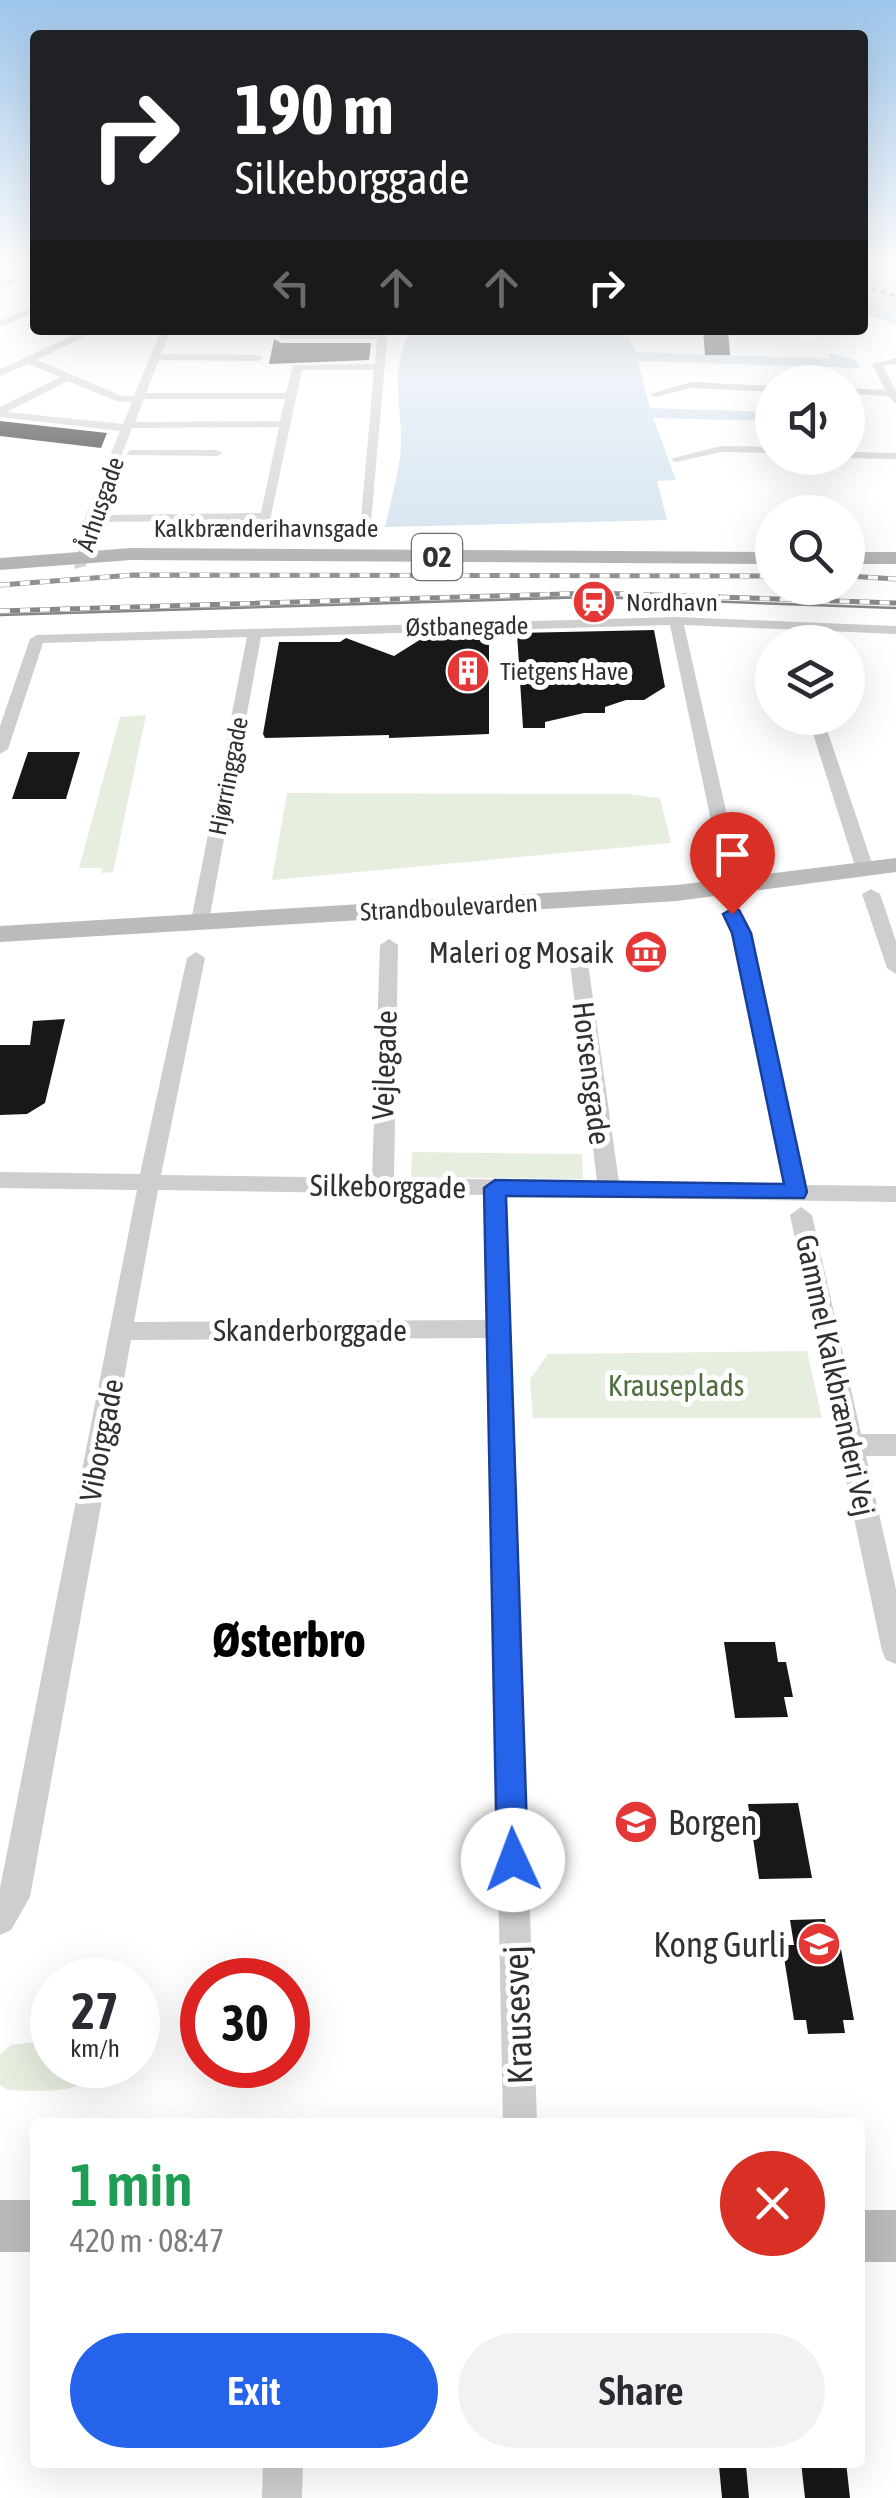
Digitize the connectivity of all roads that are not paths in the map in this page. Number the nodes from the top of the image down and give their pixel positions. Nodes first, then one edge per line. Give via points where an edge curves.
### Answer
1 (65, 379) edge
2 (72, 379) edge
3 (146, 379) edge
4 (294, 379) edge
5 (379, 379) edge
6 (253, 381) dead end
7 (755, 388) edge
8 (865, 393) edge
9 (655, 394) dead end
10 (249, 396) junction
11 (291, 396) junction
12 (139, 397) junction
13 (893, 397) edge
14 (0, 413) edge
15 (285, 424) junction
16 (128, 426) junction
17 (755, 450) edge
18 (130, 453) dead end
19 (217, 453) dead end
20 (865, 456) edge
21 (896, 456) edge
22 (676, 460) dead end
23 (106, 519) dead end
24 (366, 530) dead end
25 (81, 561) junction
26 (755, 562) edge
27 (865, 562) edge
28 (896, 562) edge
29 (0, 564) edge
30 (0, 574) edge
31 (676, 621) junction
32 (765, 625) edge
33 (865, 629) edge
34 (896, 630) edge
35 (255, 631) junction
36 (8, 709) edge
37 (821, 735) edge
38 (0, 749) edge
39 (896, 866) edge
40 (868, 881) junction
41 (741, 886) junction
42 (732, 914) dead end
43 (200, 921) junction
44 (0, 934) edge
45 (389, 944) dead end
46 (578, 956) dead end
47 (196, 958) dead end
48 (896, 968) edge
49 (0, 1180) edge
50 (149, 1182) junction
51 (383, 1186) junction
52 (495, 1188) junction
53 (608, 1190) junction
54 (896, 1194) edge
55 (799, 1204) junction
56 (499, 1329) junction
57 (122, 1331) junction
58 (851, 1446) junction
59 (896, 1446) edge
60 (896, 1651) edge
61 (0, 1919) edge
62 (520, 2118) edge
63 (0, 2226) edge
64 (30, 2226) edge
65 (865, 2236) edge
66 (896, 2236) edge
67 (284, 2468) edge
68 (282, 2498) edge

1 - 14 street
2 - 12 street via 120,399
3 - 12 street, Århusgade
4 - 11 street
5 - 24 street
6 - 10 street
7 - 9 street via 692,384
8 - 13 street
10 - 11 street
10 - 12 street
11 - 15 street
12 - 16 street, Århusgade
14 - 16 street
15 - 16 street
15 - 23 street via 266,517
16 - 25 street, Århusgade
17 - 22 street via 721,449
18 - 19 street
20 - 21 street
25 - 26 main road, Kalkbrænderihavnsgade / O2
25 - 29 main road, Kalkbrænderihavnsgade / O2
25 - 30 main road, Kalkbrænderihavnsgade / O2
27 - 28 main road
31 - 32 street, Østbanegade
31 - 35 street, Østbanegade
31 - 41 street via 729,864
33 - 34 street, Østbanegade
35 - 36 street, Østbanegade via 37,638
35 - 43 street, Hjørringgade
36 - 38 street
37 - 40 street
39 - 40 street, Strandboulevarden
40 - 41 street, Strandboulevarden
40 - 48 street
41 - 43 street, Strandboulevarden
42 - 55 street, Gammel Kalkbrænderi Vej via 742,933
43 - 44 street, Strandboulevarden
45 - 51 street, Vejlegade
46 - 53 street, Horsensgade
47 - 50 street, Viborggade
49 - 50 street, Silkeborggade
50 - 51 street, Silkeborggade
50 - 57 street, Viborggade
51 - 52 street, Silkeborggade
52 - 53 street, Silkeborggade
52 - 56 street, Krausesvej
53 - 55 street, Silkeborggade
54 - 55 street, Silkeborggade
55 - 58 street, Gammel Kalkbrænderi Vej
56 - 57 street, Skanderborggade
56 - 62 street, Krausesvej
57 - 61 street, Viborggade via 14,1896
58 - 59 street
58 - 60 street, Gammel Kalkbrænderi Vej
63 - 64 street
65 - 66 street
67 - 68 street

